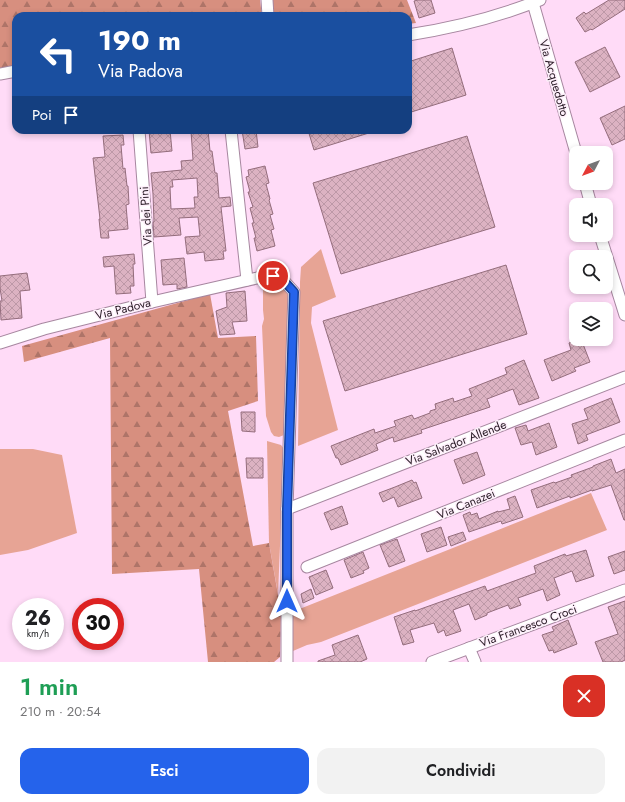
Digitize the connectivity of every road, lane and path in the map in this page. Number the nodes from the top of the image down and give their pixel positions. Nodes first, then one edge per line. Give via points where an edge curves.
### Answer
1 (267, 0) edge
2 (536, 2) edge
3 (268, 12) edge
4 (412, 34) edge
5 (12, 72) edge
6 (0, 74) edge
7 (139, 134) edge
8 (231, 134) edge
9 (574, 146) edge
10 (602, 242) edge
11 (247, 280) junction
12 (152, 302) junction
13 (625, 315) edge
14 (0, 343) edge
15 (625, 377) edge
16 (625, 440) edge
17 (287, 509) junction
18 (308, 567) dead end
19 (625, 590) edge
20 (469, 648) junction
21 (287, 662) edge
22 (432, 662) edge
23 (475, 662) edge

1 - 3 street
2 - 4 street via 484,20
2 - 9 street, Via Acquedotto
5 - 6 street
7 - 12 street, Via dei Pini
8 - 11 street
10 - 13 street
11 - 12 street, Via Padova
11 - 17 street, Via Padova via 273,276 284,281 294,292
12 - 14 street, Via Padova via 44,329
15 - 17 street, Via Salvador Allende
16 - 18 street, Via Canazei
17 - 21 street
19 - 20 street, Via Francesco Croci
20 - 22 street, Via Francesco Croci
20 - 23 street

